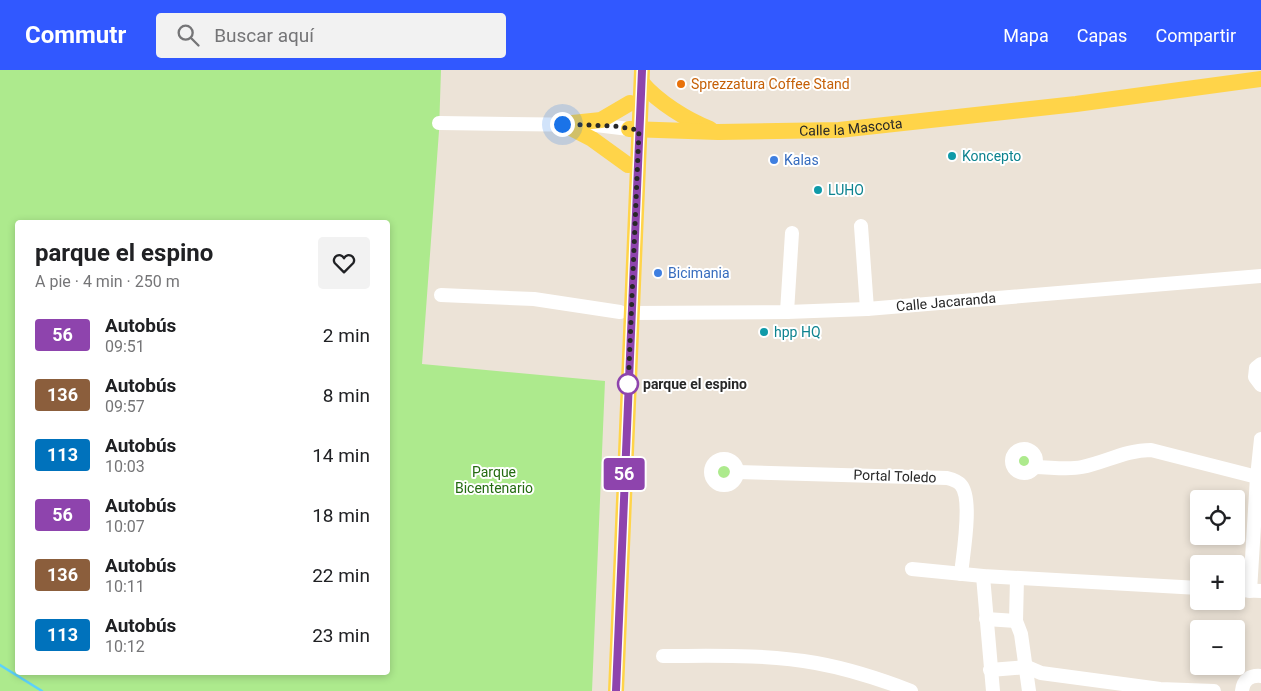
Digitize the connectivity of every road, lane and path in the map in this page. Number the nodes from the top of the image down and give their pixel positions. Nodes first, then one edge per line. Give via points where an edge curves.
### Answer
1 (631, 70) edge
2 (642, 77) edge
3 (1261, 79) edge
4 (630, 103) junction
5 (440, 123) dead end
6 (562, 124) junction
7 (634, 130) junction
8 (679, 131) junction
9 (718, 132) junction
10 (633, 159) junction
11 (862, 226) dead end
12 (792, 233) dead end
13 (1261, 276) edge
14 (441, 295) dead end
15 (867, 308) junction
16 (787, 312) junction
17 (626, 313) junction
18 (1261, 364) edge
19 (1261, 385) edge
20 (1261, 439) edge
21 (1035, 467) dead end
22 (737, 472) dead end
23 (1257, 477) junction
24 (912, 569) dead end
25 (961, 574) junction
26 (983, 576) junction
27 (1017, 578) junction
28 (1190, 588) edge
29 (1249, 591) edge
30 (986, 619) junction
31 (1016, 621) junction
32 (663, 656) dead end
33 (1027, 667) junction
34 (990, 670) junction
35 (1261, 676) edge
36 (606, 691) edge
37 (616, 691) edge
38 (911, 691) edge
39 (993, 691) edge
40 (1029, 691) edge
41 (1214, 691) edge
42 (1242, 691) edge

1 - 4 main road
2 - 7 main road
2 - 9 main road via 659,99 689,119
3 - 9 main road, Calle la Mascota via 882,126
4 - 6 main road via 601,120
4 - 7 main road
5 - 6 street, Calle la Mascota
6 - 7 street, Calle la Mascota
6 - 10 main road
7 - 8 main road, Calle la Mascota
7 - 10 main road
8 - 9 main road, Calle la Mascota
8 - 10 main road via 657,139
10 - 17 main road
11 - 15 street
12 - 16 street
13 - 15 street, Calle Jacaranda
14 - 17 street, Calle Jacaranda via 534,299
15 - 16 street, Calle Jacaranda
16 - 17 street, Calle Jacaranda
17 - 36 main road
17 - 37 main road
18 - 19 street via 1256,368 1255,376
20 - 23 street
21 - 23 street via 1081,468 1140,450 1151,450
22 - 25 street, Portal Toledo via 947,478 960,483 966,493 967,519
23 - 29 street
24 - 25 street
25 - 26 street
26 - 27 street
26 - 30 street
27 - 28 street
27 - 31 street
30 - 31 street
30 - 34 street
31 - 33 street
32 - 38 street via 814,663 854,671
33 - 34 street
33 - 40 street
33 - 41 street via 1041,673 1151,688
34 - 39 street
35 - 42 street via 1247,679

